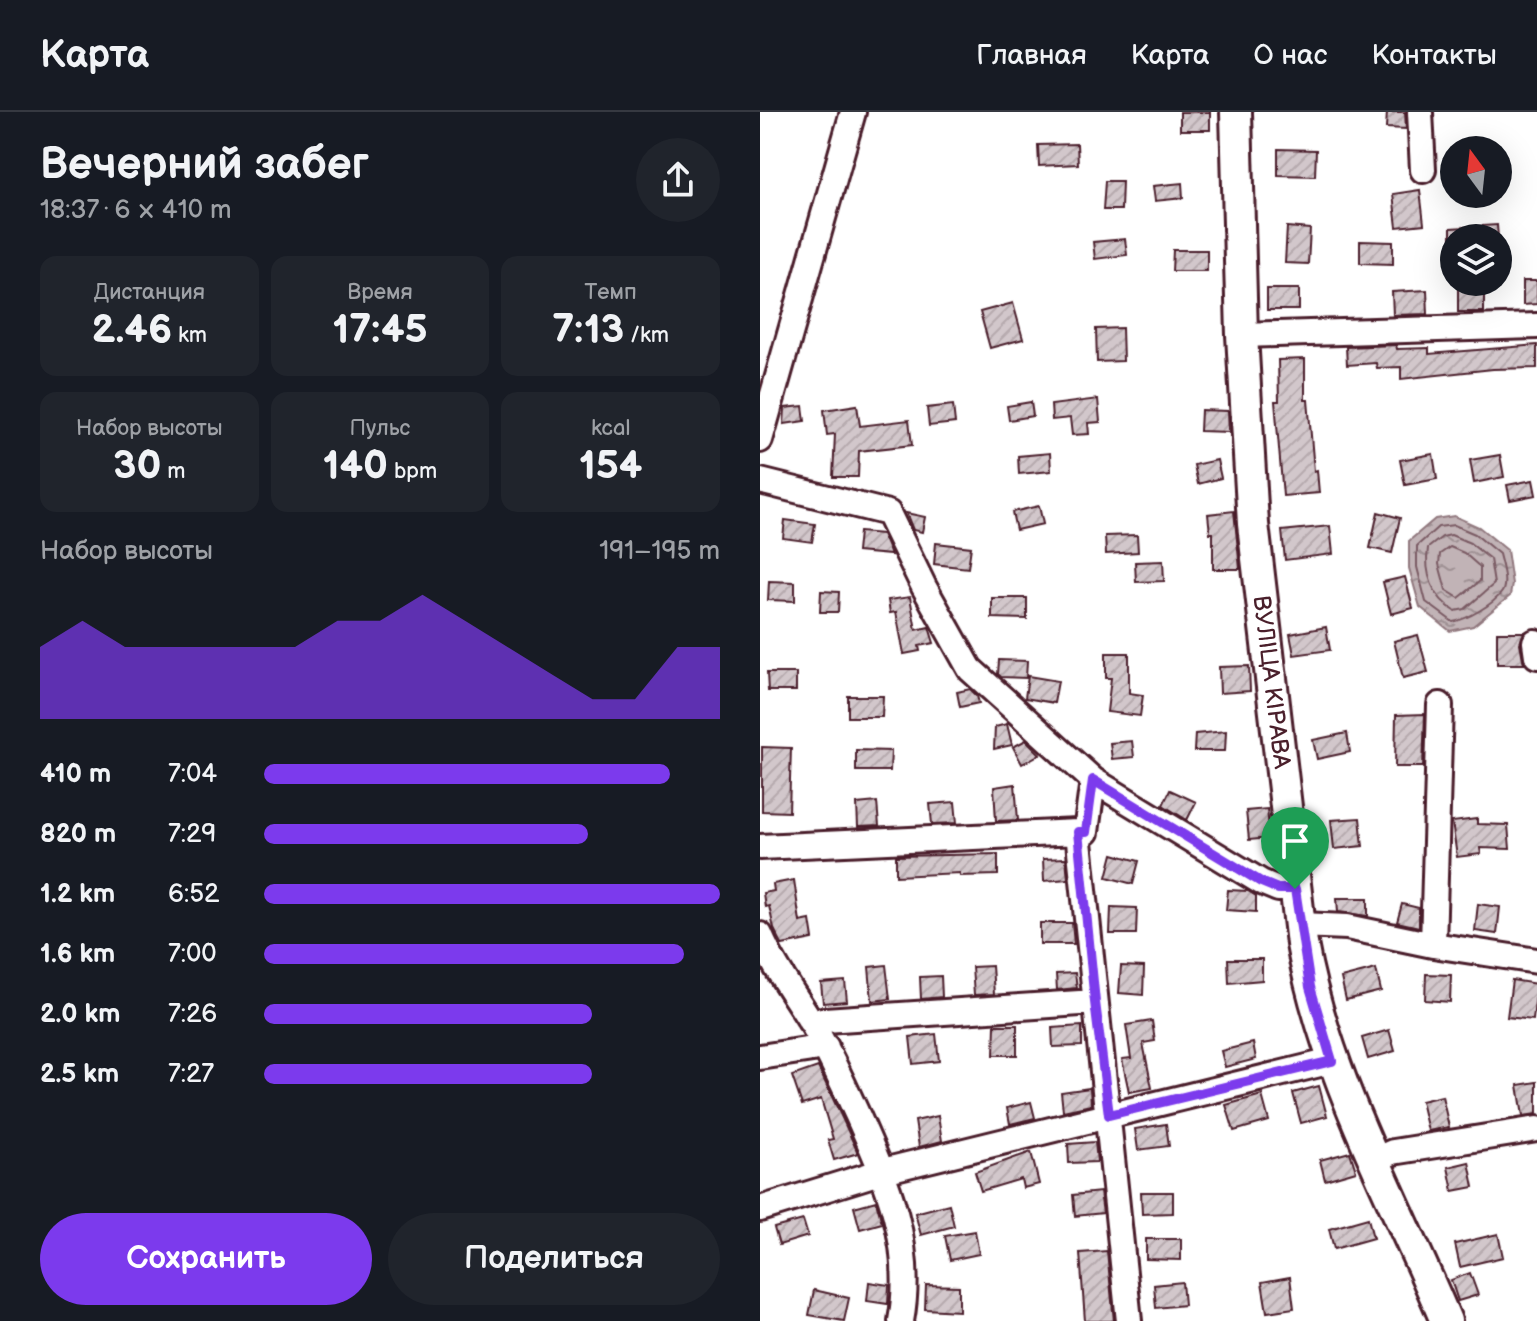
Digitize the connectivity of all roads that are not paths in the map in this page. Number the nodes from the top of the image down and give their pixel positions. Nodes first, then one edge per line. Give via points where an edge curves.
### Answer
1 (853, 112) edge
2 (1236, 112) edge
3 (1420, 112) edge
4 (1423, 170) dead end
5 (1537, 326) edge
6 (1242, 335) junction
7 (760, 440) edge
8 (760, 481) edge
9 (1440, 705) dead end
10 (1093, 780) junction
11 (1078, 832) junction
12 (760, 847) edge
13 (1295, 889) junction
14 (1300, 925) junction
15 (760, 935) edge
16 (1433, 945) junction
17 (1537, 961) edge
18 (1095, 1002) junction
19 (810, 1021) junction
20 (826, 1047) junction
21 (760, 1057) edge
22 (1332, 1061) junction
23 (1109, 1115) junction
24 (1537, 1129) edge
25 (1375, 1160) junction
26 (883, 1171) junction
27 (760, 1209) edge
28 (901, 1321) edge
29 (1129, 1321) edge
30 (1446, 1321) edge

1 - 7 street
2 - 6 main road, ВУЛІЦА КІРАВА
3 - 4 street
5 - 6 street
6 - 13 main road, ВУЛІЦА КІРАВА via 1253,524
8 - 10 street via 888,513 970,669
9 - 16 street
10 - 11 street via 1086,832
10 - 13 street via 1261,882
11 - 12 street
11 - 18 street
13 - 14 main road, ВУЛІЦА КІРАВА
14 - 16 street via 1347,927
14 - 22 main road, ВУЛІЦА КІРАВА via 1310,987
15 - 19 street
16 - 17 street
18 - 19 street
18 - 23 street
19 - 20 street
20 - 21 street
20 - 26 street
22 - 23 street
22 - 25 main road, ВУЛІЦА КІРАВА
23 - 26 street
23 - 29 street
24 - 25 street via 1393,1152
25 - 30 main road, ВУЛІЦА КІРАВА
26 - 27 street
26 - 28 street via 899,1221 905,1265

